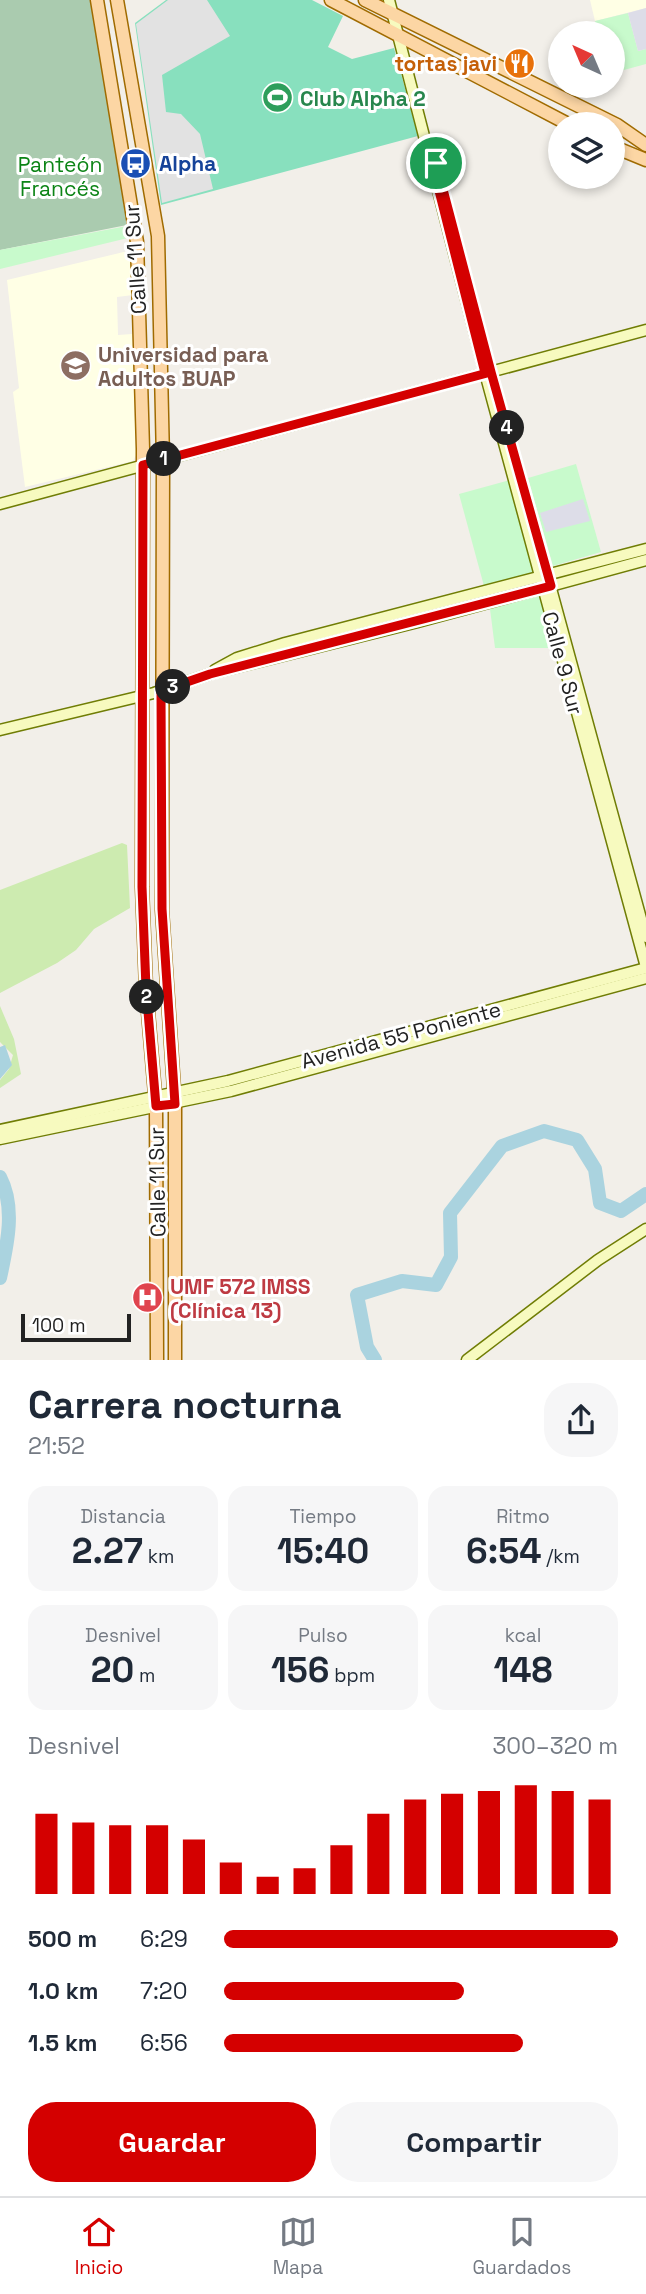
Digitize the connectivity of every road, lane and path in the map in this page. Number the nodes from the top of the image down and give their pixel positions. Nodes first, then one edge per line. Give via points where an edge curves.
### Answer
1 (97, 0) edge
2 (117, 0) edge
3 (331, 0) edge
4 (365, 0) edge
5 (389, 0) edge
6 (393, 14) junction
7 (397, 35) junction
8 (591, 112) edge
9 (548, 114) edge
10 (625, 129) edge
11 (625, 131) edge
12 (646, 139) edge
13 (646, 145) edge
14 (625, 152) edge
15 (646, 162) edge
16 (646, 330) edge
17 (488, 372) junction
18 (163, 460) junction
19 (143, 465) junction
20 (0, 504) edge
21 (646, 549) edge
22 (646, 560) edge
23 (545, 581) junction
24 (161, 691) junction
25 (140, 696) junction
26 (0, 730) edge
27 (646, 937) edge
28 (646, 967) edge
29 (646, 978) edge
30 (175, 1099) junction
31 (156, 1101) junction
32 (20, 1129) junction
33 (0, 1130) edge
34 (0, 1139) edge
35 (646, 1229) edge
36 (646, 1236) edge
37 (157, 1360) edge
38 (175, 1360) edge
39 (467, 1360) edge
40 (476, 1360) edge

1 - 19 main road, Calle 11 Sur via 137,242
2 - 18 main road, Calle 11 Sur via 158,236
3 - 7 main road
4 - 6 main road
5 - 6 main road, Calle 9 Sur
6 - 7 main road, Calle 9 Sur
6 - 8 main road
7 - 9 main road
7 - 17 main road, Calle 9 Sur via 436,163
10 - 12 main road
11 - 13 main road
14 - 15 main road
16 - 17 main road
17 - 18 main road
17 - 23 main road, Calle 9 Sur
18 - 19 main road
18 - 24 main road, Calle 11 Sur
19 - 20 main road
19 - 25 main road, Calle 11 Sur
21 - 23 main road
22 - 23 main road
23 - 24 main road
23 - 27 main road, Calle 9 Sur
23 - 28 main road, Calle 9 Sur
24 - 25 main road
24 - 30 main road, Calle 11 Sur via 162,909
25 - 26 main road
25 - 31 main road, Calle 11 Sur via 142,887
28 - 30 main road, Avenida 55 Poniente
29 - 30 main road, Avenida 55 Poniente
30 - 31 main road, Avenida 55 Poniente
30 - 38 main road, Calle 11 Sur
31 - 32 main road, Avenida 55 Poniente
31 - 37 main road, Calle 11 Sur
32 - 33 main road
32 - 34 main road
35 - 39 main road
36 - 40 main road

